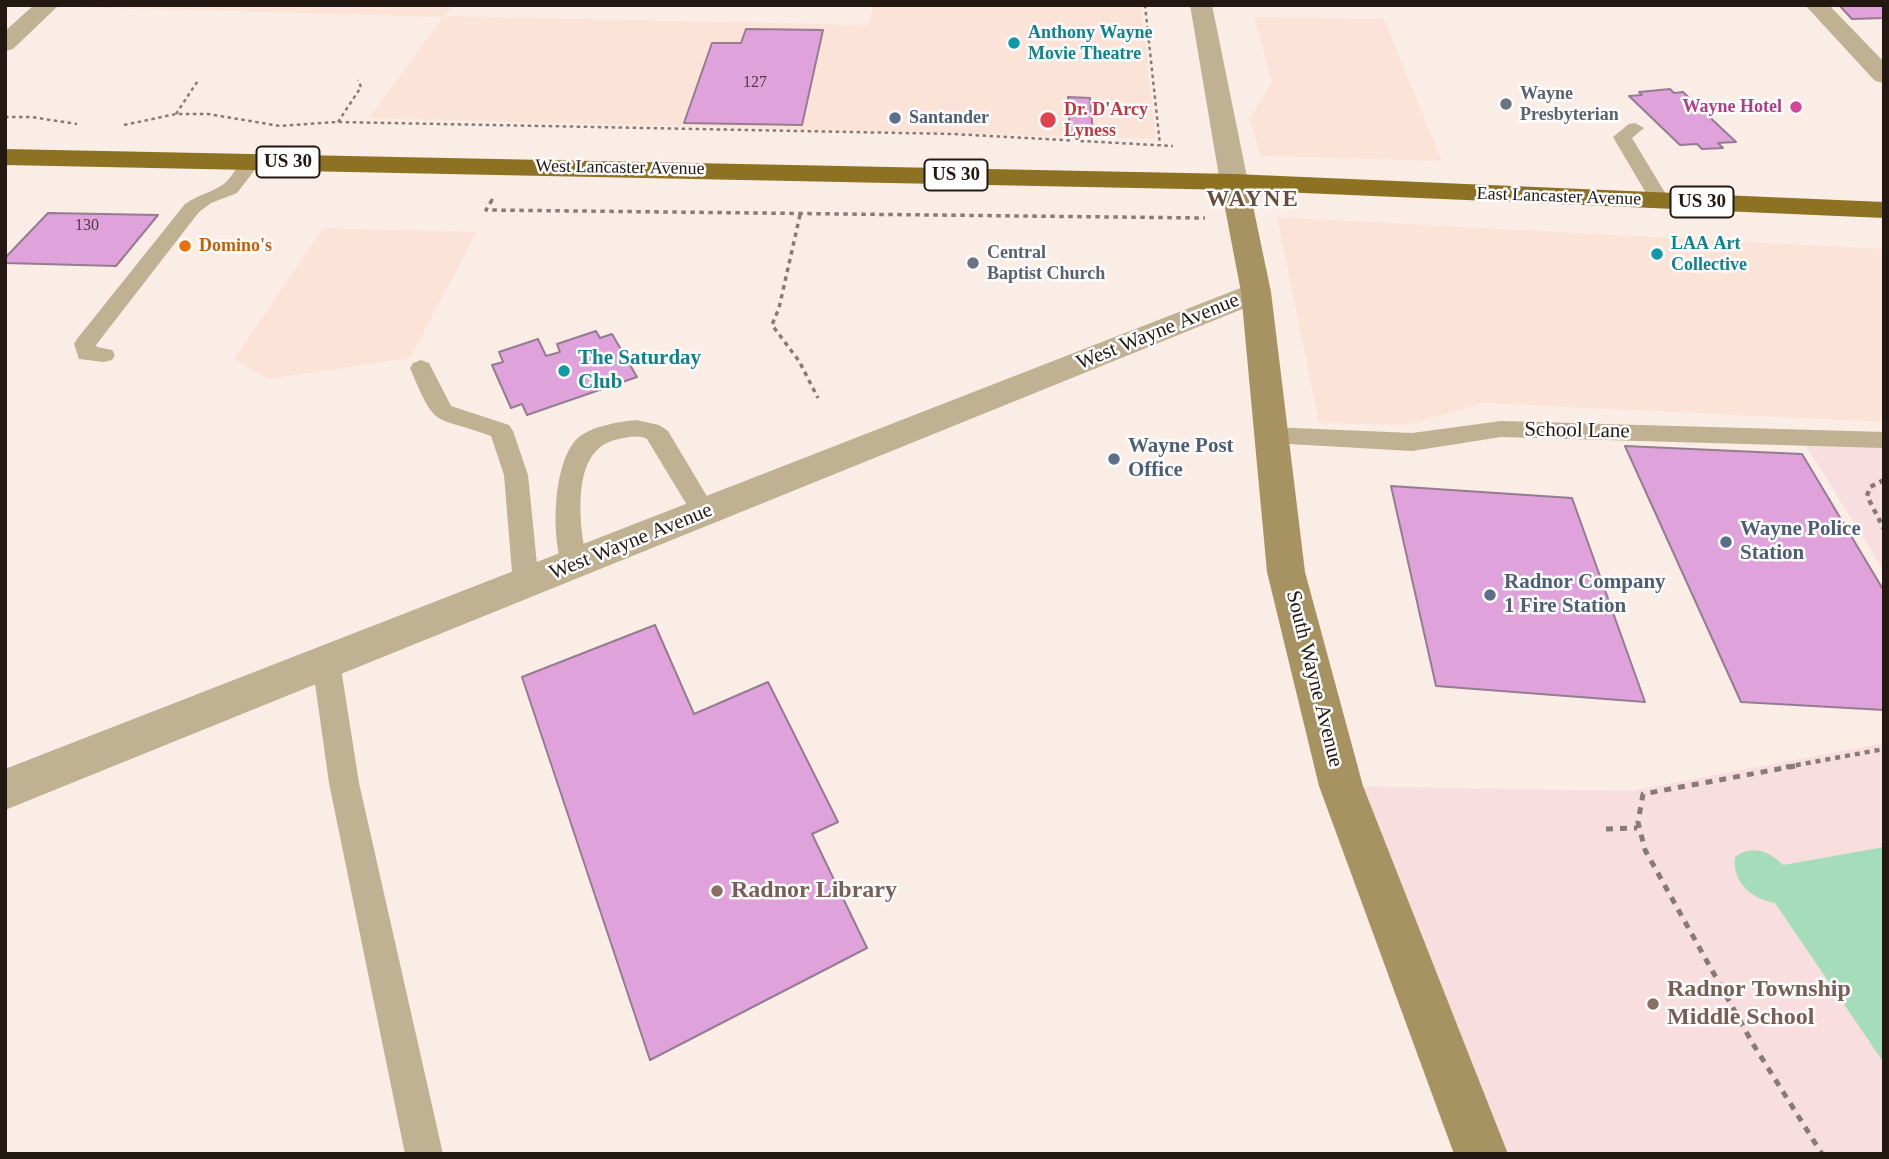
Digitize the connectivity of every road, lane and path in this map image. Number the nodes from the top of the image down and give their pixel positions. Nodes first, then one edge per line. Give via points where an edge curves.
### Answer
1 (48, 5) edge
2 (1145, 5) edge
3 (1201, 5) edge
4 (1816, 5) edge
5 (5, 44) edge
6 (1884, 76) edge
7 (199, 79) dead end
8 (358, 80) dead end
9 (176, 114) junction
10 (5, 117) edge
11 (337, 122) junction
12 (87, 125) dead end
13 (117, 126) dead end
14 (1635, 128) dead end
15 (1160, 145) junction
16 (5, 157) edge
17 (252, 162) junction
18 (511, 166) junction
19 (1235, 183) junction
20 (1660, 201) junction
21 (1884, 209) edge
22 (800, 215) junction
23 (1256, 292) junction
24 (104, 355) dead end
25 (421, 368) dead end
26 (818, 398) dead end
27 (1271, 435) junction
28 (1884, 440) edge
29 (1884, 480) edge
30 (705, 513) junction
31 (1884, 529) edge
32 (574, 565) junction
33 (526, 584) junction
34 (326, 663) junction
35 (1884, 749) edge
36 (5, 790) edge
37 (1637, 828) junction
38 (1606, 829) dead end
39 (424, 1154) edge
40 (1480, 1154) edge
41 (1822, 1154) edge

1 - 5 street
2 - 15 path
3 - 19 street
4 - 6 street
7 - 9 path
8 - 11 path via 361,87
9 - 11 path via 208,114 281,126
9 - 13 path
10 - 12 path
11 - 15 path via 953,134
14 - 20 lane via 1622,137
15 - 19 path
16 - 17 highway, West Lancaster Avenue / US 30
17 - 18 highway, West Lancaster Avenue / US 30
17 - 24 lane via 230,190 192,208 85,344 87,354
18 - 19 highway, West Lancaster Avenue / US 30
18 - 22 path via 486,210
19 - 20 highway, East Lancaster Avenue / US 30
19 - 22 path
19 - 23 main road, South Wayne Avenue
20 - 21 highway, East Lancaster Avenue / US 30
22 - 26 path via 772,325 799,361
23 - 27 main road, South Wayne Avenue
23 - 30 street, West Wayne Avenue
25 - 33 lane via 442,411 500,430 516,475
27 - 28 lane, School Lane via 1412,442 1501,429
27 - 40 main road, South Wayne Avenue via 1286,572 1341,786
29 - 31 path via 1870,486 1867,496
30 - 32 street, West Wayne Avenue
30 - 32 lane via 652,430 634,428 591,440 582,448 571,489 569,545
32 - 33 street, West Wayne Avenue
33 - 34 street, West Wayne Avenue
34 - 36 street, West Wayne Avenue
34 - 39 lane via 344,783
35 - 37 path via 1643,794
37 - 38 path
37 - 41 path via 1753,1044

